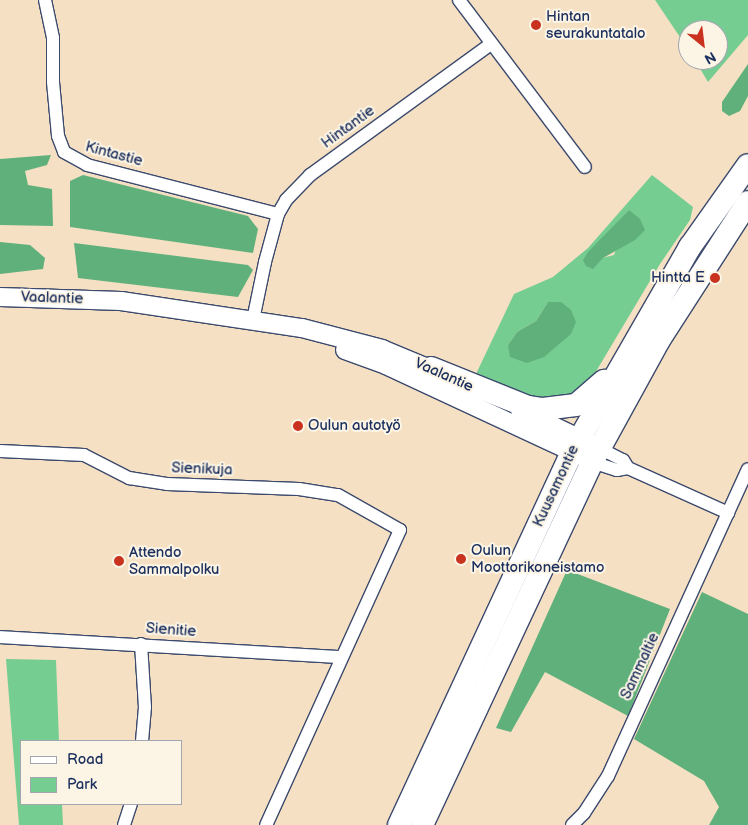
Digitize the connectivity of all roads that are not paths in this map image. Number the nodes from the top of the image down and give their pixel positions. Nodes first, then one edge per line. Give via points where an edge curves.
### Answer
1 (45, 0) edge
2 (460, 0) edge
3 (491, 44) junction
4 (748, 165) edge
5 (586, 167) dead end
6 (748, 202) edge
7 (278, 214) junction
8 (0, 296) edge
9 (254, 320) junction
10 (281, 326) junction
11 (431, 368) junction
12 (615, 373) junction
13 (575, 445) junction
14 (0, 451) edge
15 (596, 455) junction
16 (748, 469) edge
17 (728, 513) junction
18 (0, 636) edge
19 (141, 644) junction
20 (340, 657) junction
21 (142, 740) edge
22 (132, 805) edge
23 (124, 825) edge
24 (266, 825) edge
25 (399, 825) edge
26 (422, 825) edge
27 (572, 825) edge

1 - 7 street, Kintastie via 54,38 52,82 58,136 64,152 87,166
2 - 3 street
3 - 5 street
3 - 7 street, Hintantie via 310,175 286,200
4 - 12 highway, Kuusamontie via 690,247
6 - 15 highway, Kuusamontie via 659,340
7 - 9 street, Hintantie
8 - 9 street, Vaalantie via 121,300
9 - 10 street, Vaalantie
10 - 11 street, Vaalantie via 382,349
10 - 13 street, Vaalantie via 305,338 386,365
11 - 12 highway via 528,408 552,409 576,405
11 - 13 street, Vaalantie
12 - 13 highway, Kuusamontie
13 - 15 street, Vaalantie
13 - 25 highway, Kuusamontie
14 - 20 street, Sienikuja via 84,455 129,478 167,484 299,489 338,495 400,530
15 - 17 street via 618,470 628,468
15 - 26 highway, Kuusamontie
16 - 17 street, Sammaltie
17 - 27 street, Sammaltie via 608,776 584,813
18 - 19 street, Sienitie
19 - 20 street, Sienitie
19 - 21 street via 145,707
20 - 24 street
22 - 23 street

